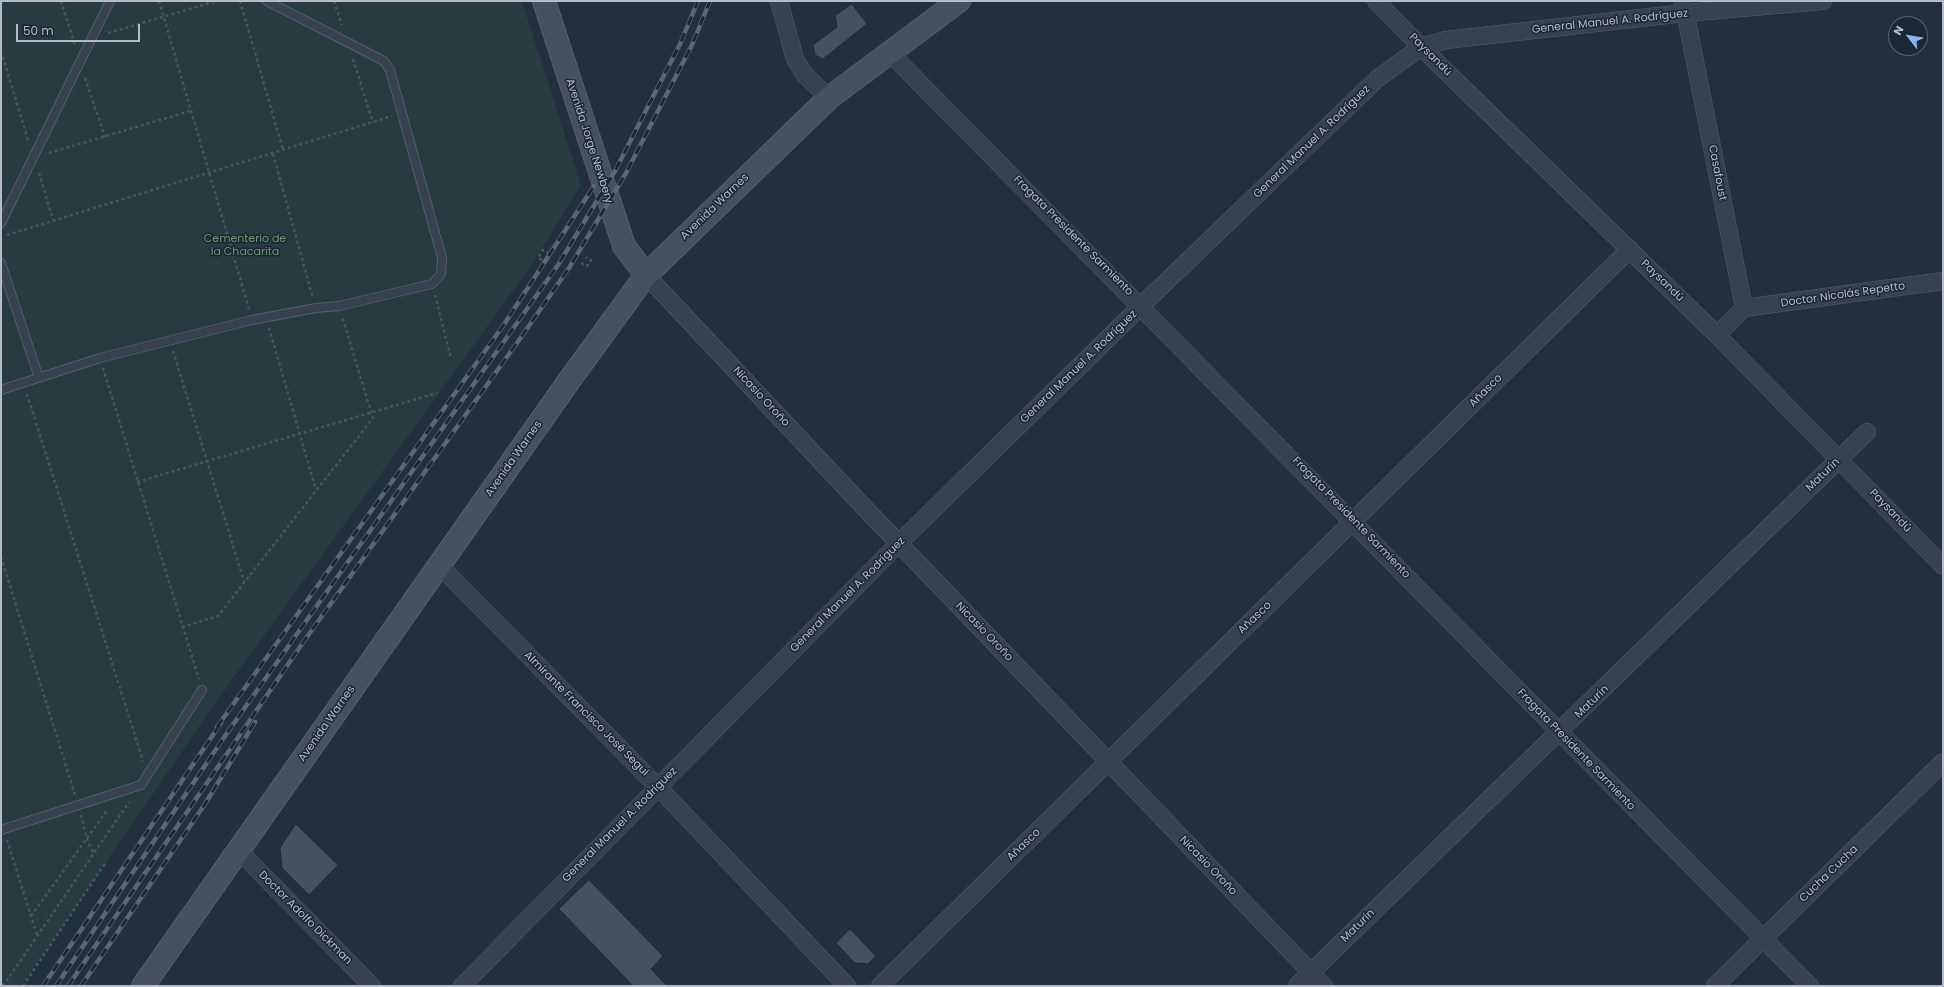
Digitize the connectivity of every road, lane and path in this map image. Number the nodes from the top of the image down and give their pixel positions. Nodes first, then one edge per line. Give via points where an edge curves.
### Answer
1 (110, 1) edge
2 (158, 1) edge
3 (217, 1) edge
4 (240, 1) edge
5 (267, 1) edge
6 (334, 1) edge
7 (544, 1) edge
8 (779, 1) edge
9 (959, 1) edge
10 (1376, 1) edge
11 (1823, 1) edge
12 (1684, 7) edge
13 (162, 17) junction
14 (92, 38) junction
15 (347, 43) junction
16 (1421, 47) junction
17 (1, 51) edge
18 (889, 52) junction
19 (829, 98) junction
20 (190, 111) junction
21 (402, 112) junction
22 (373, 123) junction
23 (283, 151) junction
24 (273, 154) junction
25 (33, 157) junction
26 (208, 173) junction
27 (53, 220) junction
28 (1, 223) edge
29 (1, 236) edge
30 (1630, 249) junction
31 (548, 253) dead end
32 (586, 257) dead end
33 (542, 260) dead end
34 (1, 263) edge
35 (581, 263) dead end
36 (646, 275) junction
37 (1943, 281) edge
38 (432, 284) junction
39 (1142, 305) junction
40 (339, 306) junction
41 (316, 308) junction
42 (1744, 308) junction
43 (266, 318) junction
44 (252, 320) junction
45 (1717, 335) junction
46 (170, 341) junction
47 (100, 358) junction
48 (451, 358) dead end
49 (39, 378) junction
50 (24, 383) junction
51 (1, 390) edge
52 (437, 393) dead end
53 (372, 412) junction
54 (1867, 432) dead end
55 (299, 434) junction
56 (1839, 459) junction
57 (207, 462) junction
58 (137, 482) junction
59 (316, 491) junction
60 (1354, 521) junction
61 (899, 543) junction
62 (1, 557) edge
63 (439, 565) junction
64 (1943, 566) edge
65 (244, 582) junction
66 (182, 627) junction
67 (202, 690) joint
68 (1559, 733) junction
69 (1108, 762) junction
70 (1943, 762) edge
71 (147, 775) junction
72 (141, 785) junction
73 (658, 787) junction
74 (122, 791) junction
75 (78, 805) junction
76 (2, 829) edge
77 (86, 839) junction
78 (238, 850) junction
79 (93, 853) junction
80 (106, 862) dead end
81 (31, 916) junction
82 (37, 936) junction
83 (1762, 939) junction
84 (1311, 972) junction
85 (3, 986) edge
86 (23, 986) edge
87 (143, 986) edge
88 (372, 986) edge
89 (462, 986) edge
90 (847, 986) edge
91 (880, 986) edge
92 (1297, 986) edge
93 (1324, 986) edge
94 (1715, 986) edge
95 (1810, 986) edge

1 - 14 lane
2 - 13 path
3 - 13 path
4 - 23 path
5 - 15 lane
6 - 15 path
7 - 36 main road, Avenida Jorge Newbery via 624,246
8 - 19 street via 795,60 805,75
9 - 18 main road, Avenida Warnes
10 - 16 street, Paysandú
11 - 12 street, General Manuel A. Rodríguez
12 - 16 street, General Manuel A. Rodríguez via 1471,37
12 - 42 street, Casafoust
13 - 14 path
13 - 20 path
14 - 25 lane
15 - 21 lane via 384,61 390,70
15 - 22 path
16 - 30 street, Paysandú
16 - 39 street, General Manuel A. Rodríguez via 1377,79
17 - 25 path
18 - 19 main road, Avenida Warnes
18 - 39 street, Fragata Presidente Sarmiento
19 - 36 main road, Avenida Warnes
20 - 25 path
20 - 26 path
21 - 22 path
21 - 38 lane via 442,258 441,274
22 - 23 path
23 - 24 path
24 - 26 path
24 - 41 path
25 - 27 path
25 - 28 lane
26 - 27 path
26 - 44 path
27 - 29 path
30 - 45 street, Paysandú
30 - 60 street, Añasco
31 - 33 path via 543,250 538,258
32 - 35 path via 591,260 587,266
34 - 49 lane
36 - 61 street, Nicasio Oroño
36 - 63 main road, Avenida Warnes
37 - 42 street, Doctor Nicolás Repetto
38 - 40 lane
38 - 48 path
39 - 60 street, Fragata Presidente Sarmiento
39 - 61 street, General Manuel A. Rodríguez
40 - 41 lane
40 - 53 path
41 - 43 lane
42 - 45 street
43 - 44 lane
43 - 55 path
44 - 46 lane
45 - 56 street, Paysandú
46 - 47 lane
46 - 57 path
47 - 49 lane
47 - 58 path
49 - 50 lane
50 - 51 lane
50 - 71 path
52 - 53 path
53 - 55 path
53 - 59 path via 373,418
54 - 56 street, Maturín
55 - 57 path
55 - 59 path
56 - 64 street, Paysandú
56 - 68 street, Maturín
57 - 58 path
57 - 65 path
58 - 66 path
59 - 65 path
60 - 68 street, Fragata Presidente Sarmiento
60 - 69 street, Añasco
61 - 69 street, Nicasio Oroño
61 - 73 street, General Manuel A. Rodríguez
62 - 75 path
63 - 73 street, Almirante Francisco José Seguí
63 - 78 main road, Avenida Warnes
65 - 66 path via 218,616
66 - 67 path
67 - 71 lane
68 - 83 street, Fragata Presidente Sarmiento
68 - 84 street, Maturín
69 - 84 street, Nicasio Oroño
69 - 91 street, Añasco
70 - 83 street, Cucha Cucha
71 - 72 lane
72 - 74 lane
72 - 79 path
73 - 89 street, General Manuel A. Rodríguez
73 - 90 street, Almirante Francisco José Seguí
74 - 75 lane
74 - 77 path
75 - 76 lane
75 - 77 path
76 - 81 path
77 - 79 path
77 - 81 path
78 - 87 main road, Avenida Warnes
78 - 88 street, Doctor Adolfo Dickman
79 - 82 path
80 - 86 path
81 - 82 path
82 - 85 path
83 - 94 street, Cucha Cucha
83 - 95 street, Fragata Presidente Sarmiento
84 - 92 street, Maturín
84 - 93 street, Nicasio Oroño

